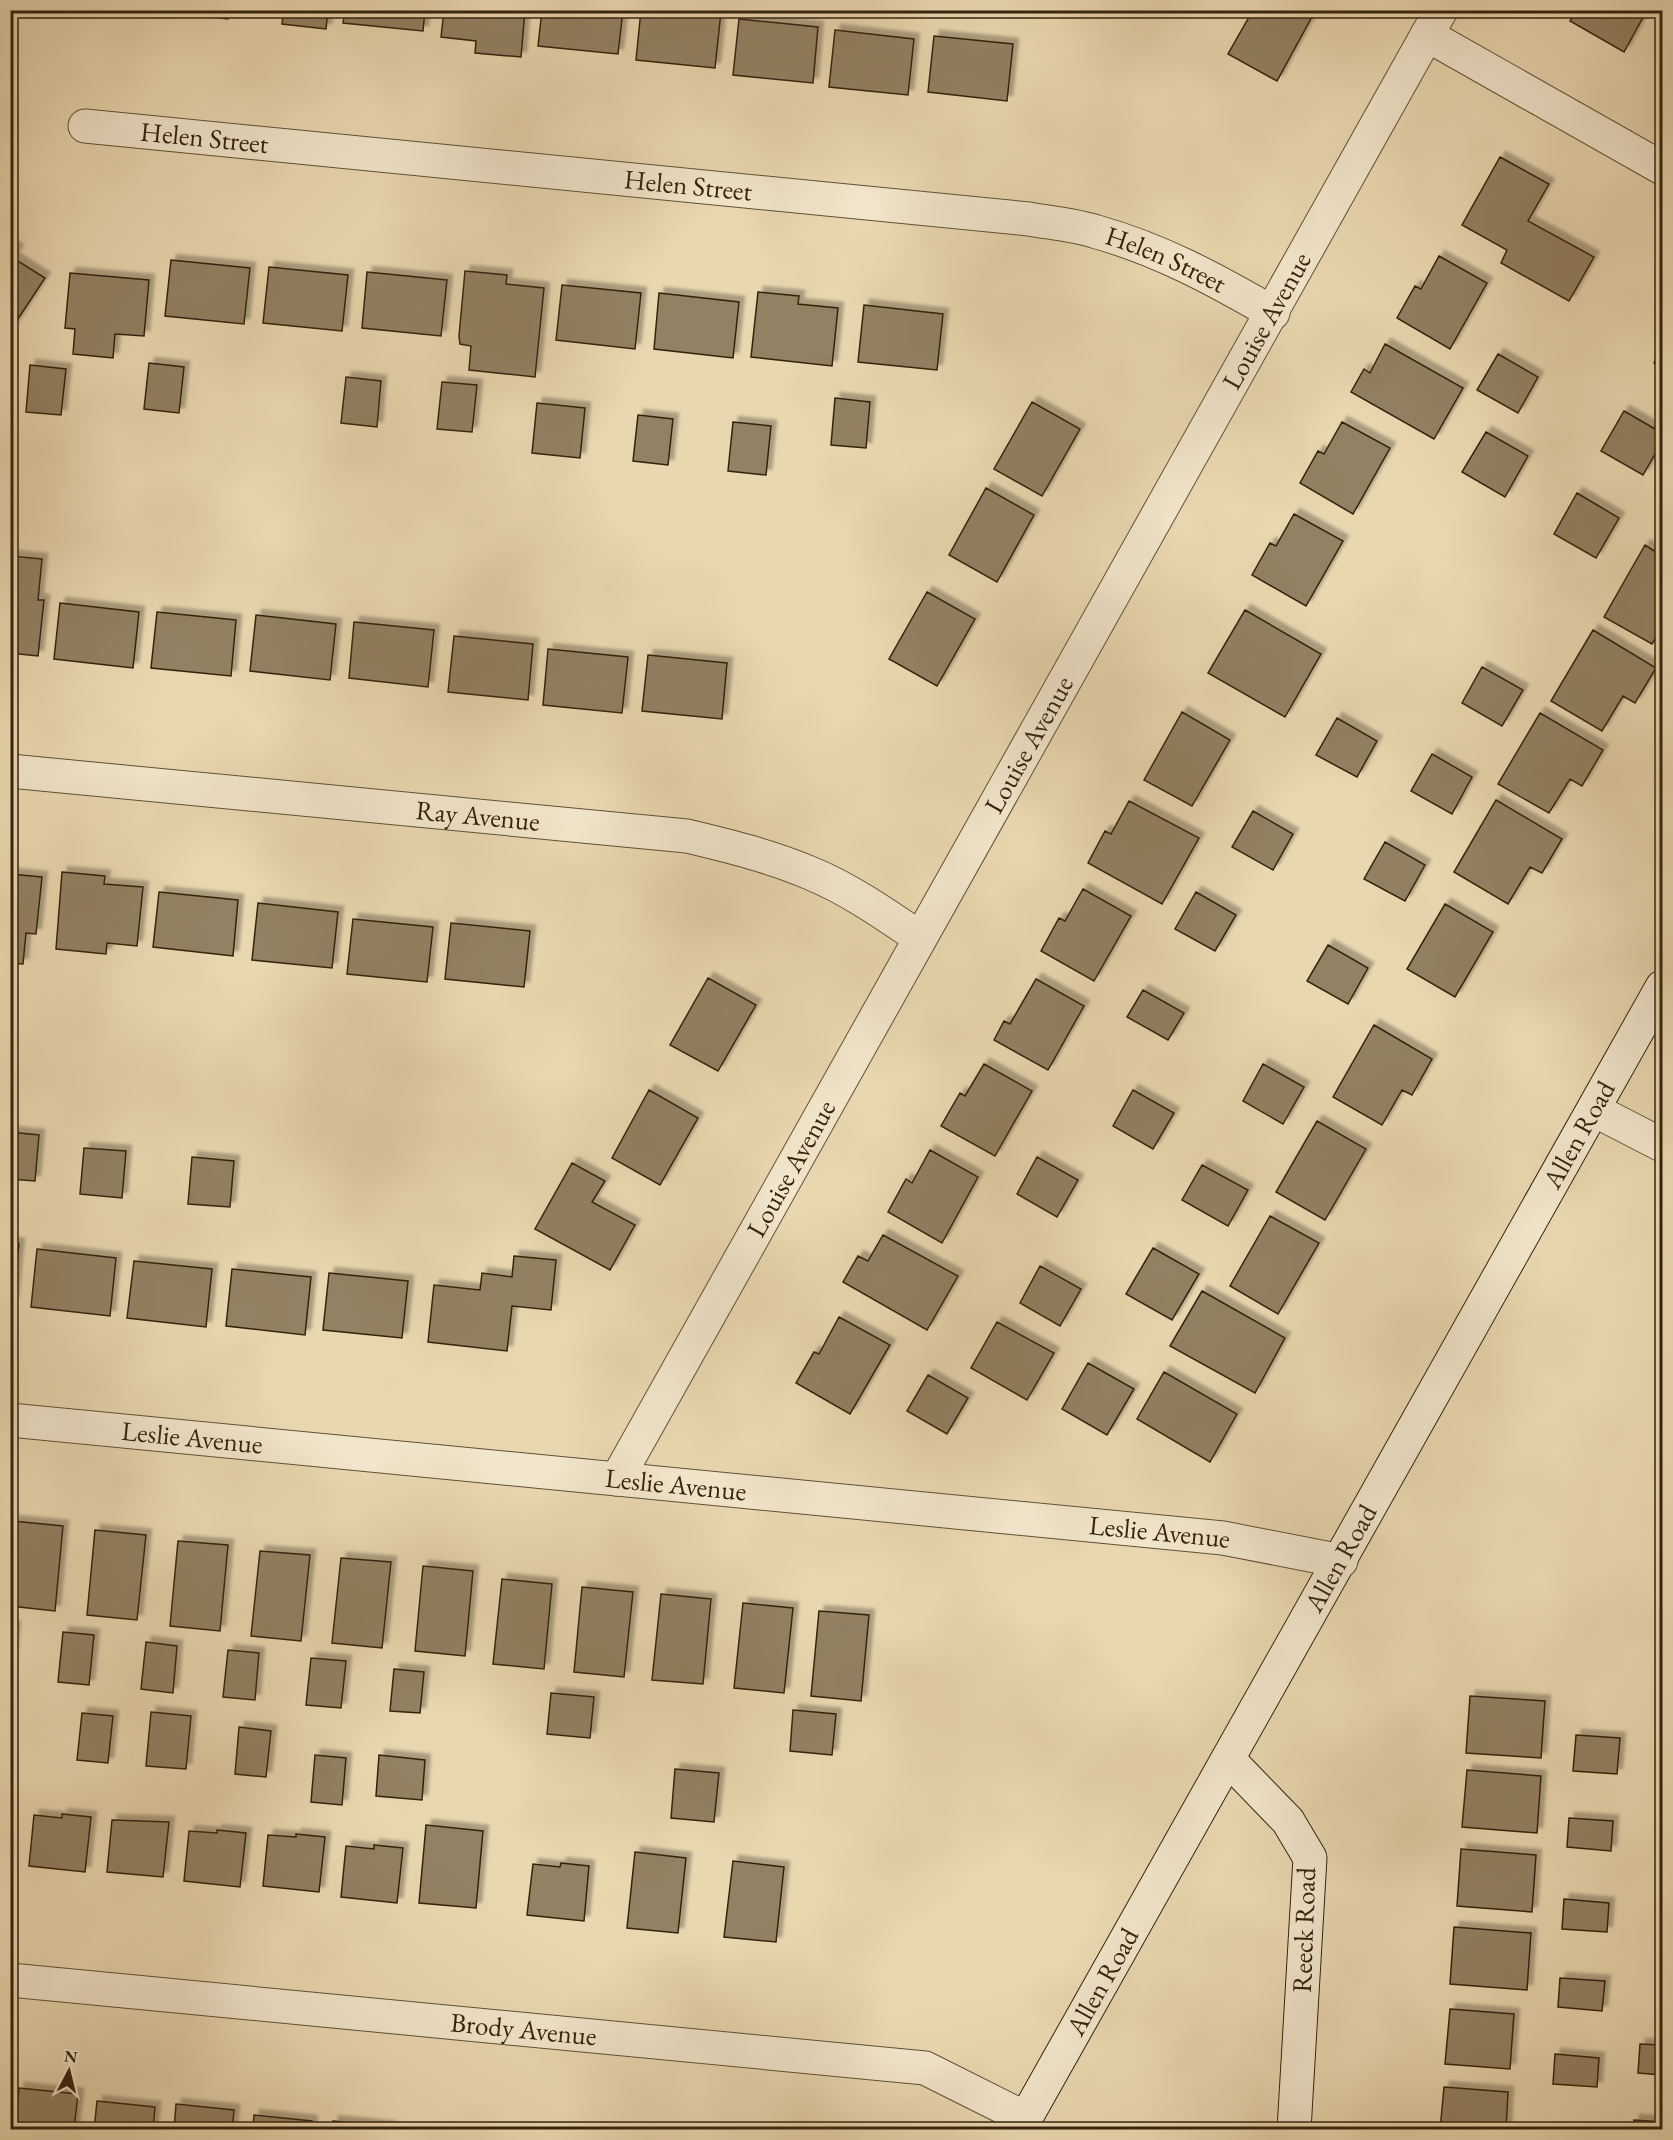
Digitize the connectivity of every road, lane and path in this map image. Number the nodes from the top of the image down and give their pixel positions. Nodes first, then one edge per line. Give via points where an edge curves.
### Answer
1 (1434, 23) edge
2 (85, 126) dead end
3 (1662, 168) edge
4 (1273, 313) junction
5 (10, 771) edge
6 (921, 938) junction
7 (1662, 987) edge
8 (1594, 1110) junction
9 (1662, 1145) edge
10 (10, 1420) edge
11 (617, 1479) junction
12 (1341, 1561) junction
13 (1228, 1759) junction
14 (10, 1980) edge
15 (1022, 2124) edge
16 (1294, 2130) edge

1 - 3 street
1 - 4 street, Louise Avenue
2 - 4 street, Helen Street via 1029,219 1096,231 1154,251 1207,275
4 - 6 street, Louise Avenue
5 - 6 street, Ray Avenue via 687,837 750,851 811,873 869,903
6 - 11 street, Louise Avenue
7 - 8 street, Allen Road
8 - 9 street
8 - 12 street, Allen Road
10 - 11 street, Leslie Avenue
11 - 12 street, Leslie Avenue via 1223,1538
12 - 13 street, Allen Road
13 - 15 street, Allen Road
13 - 16 street, Reeck Road via 1288,1821 1310,1858
14 - 15 street, Brody Avenue via 925,2068

